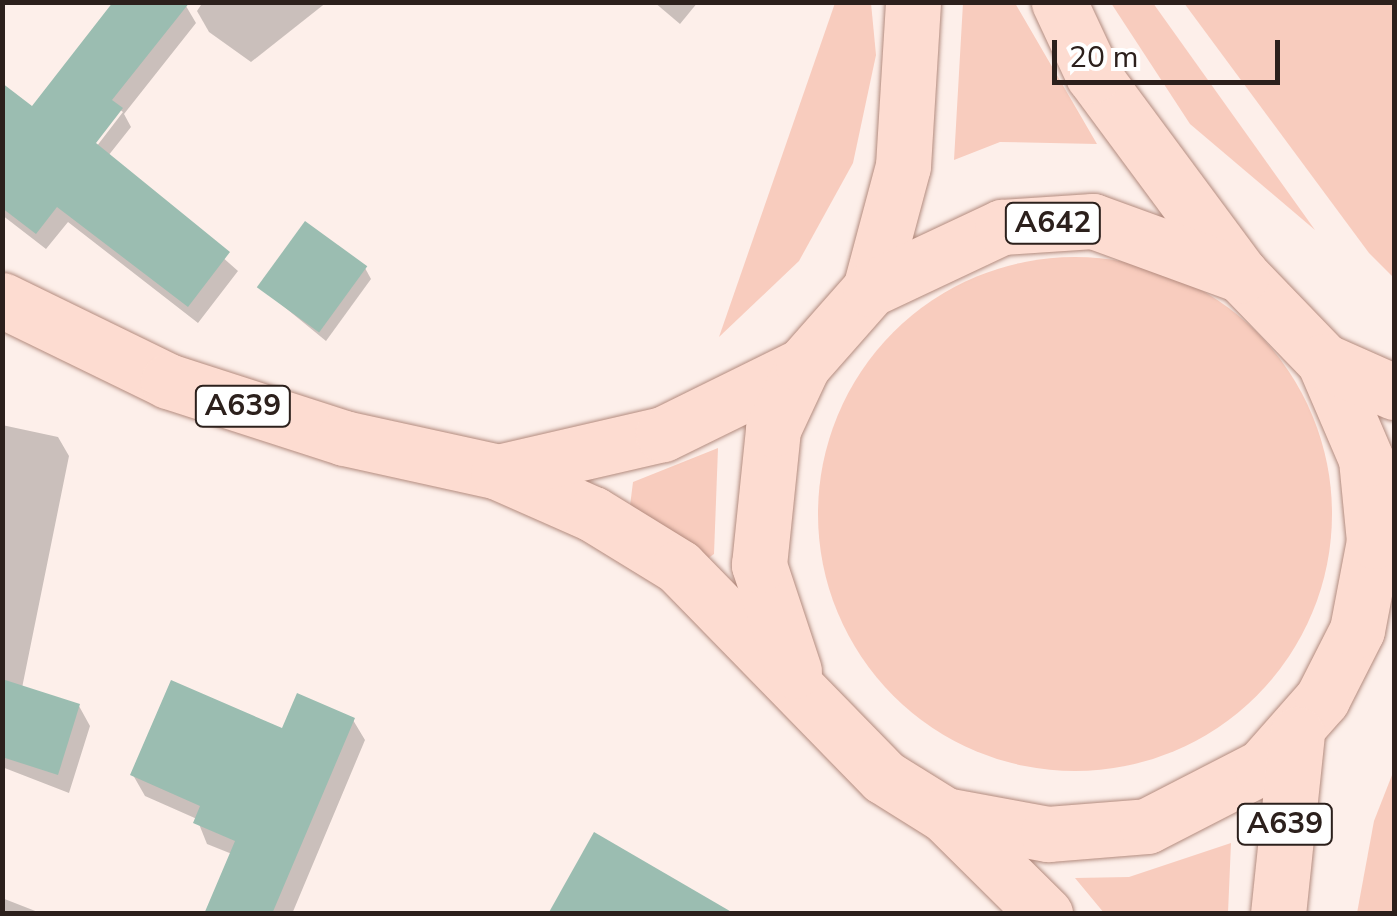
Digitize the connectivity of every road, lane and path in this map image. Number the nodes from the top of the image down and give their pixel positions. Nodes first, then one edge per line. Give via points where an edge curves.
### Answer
1 (914, 2) edge
2 (1059, 2) edge
3 (1241, 274) junction
4 (870, 289) junction
5 (2, 300) edge
6 (1324, 361) junction
7 (803, 365) junction
8 (1394, 392) edge
9 (498, 472) junction
10 (1376, 620) edge
11 (796, 679) junction
12 (1297, 734) junction
13 (946, 815) junction
14 (1044, 914) edge
15 (1278, 914) edge

1 - 4 main road, A642 via 903,166
2 - 3 main road, A642 via 1093,75
3 - 4 main road, A642 via 1094,220 1002,226
3 - 6 main road, A642
4 - 7 main road, A642
5 - 9 main road, A639 via 168,381 344,438
6 - 8 main road
6 - 10 main road, A642 via 1366,459
7 - 9 main road, A639 via 663,434
7 - 11 main road, A642 via 772,429 759,565
9 - 11 main road, A639 via 679,567
10 - 12 main road, A642
11 - 13 main road, A642 via 884,777
12 - 13 main road, A642 via 1262,766 1147,826 1048,834
12 - 15 main road, A639
13 - 14 main road

